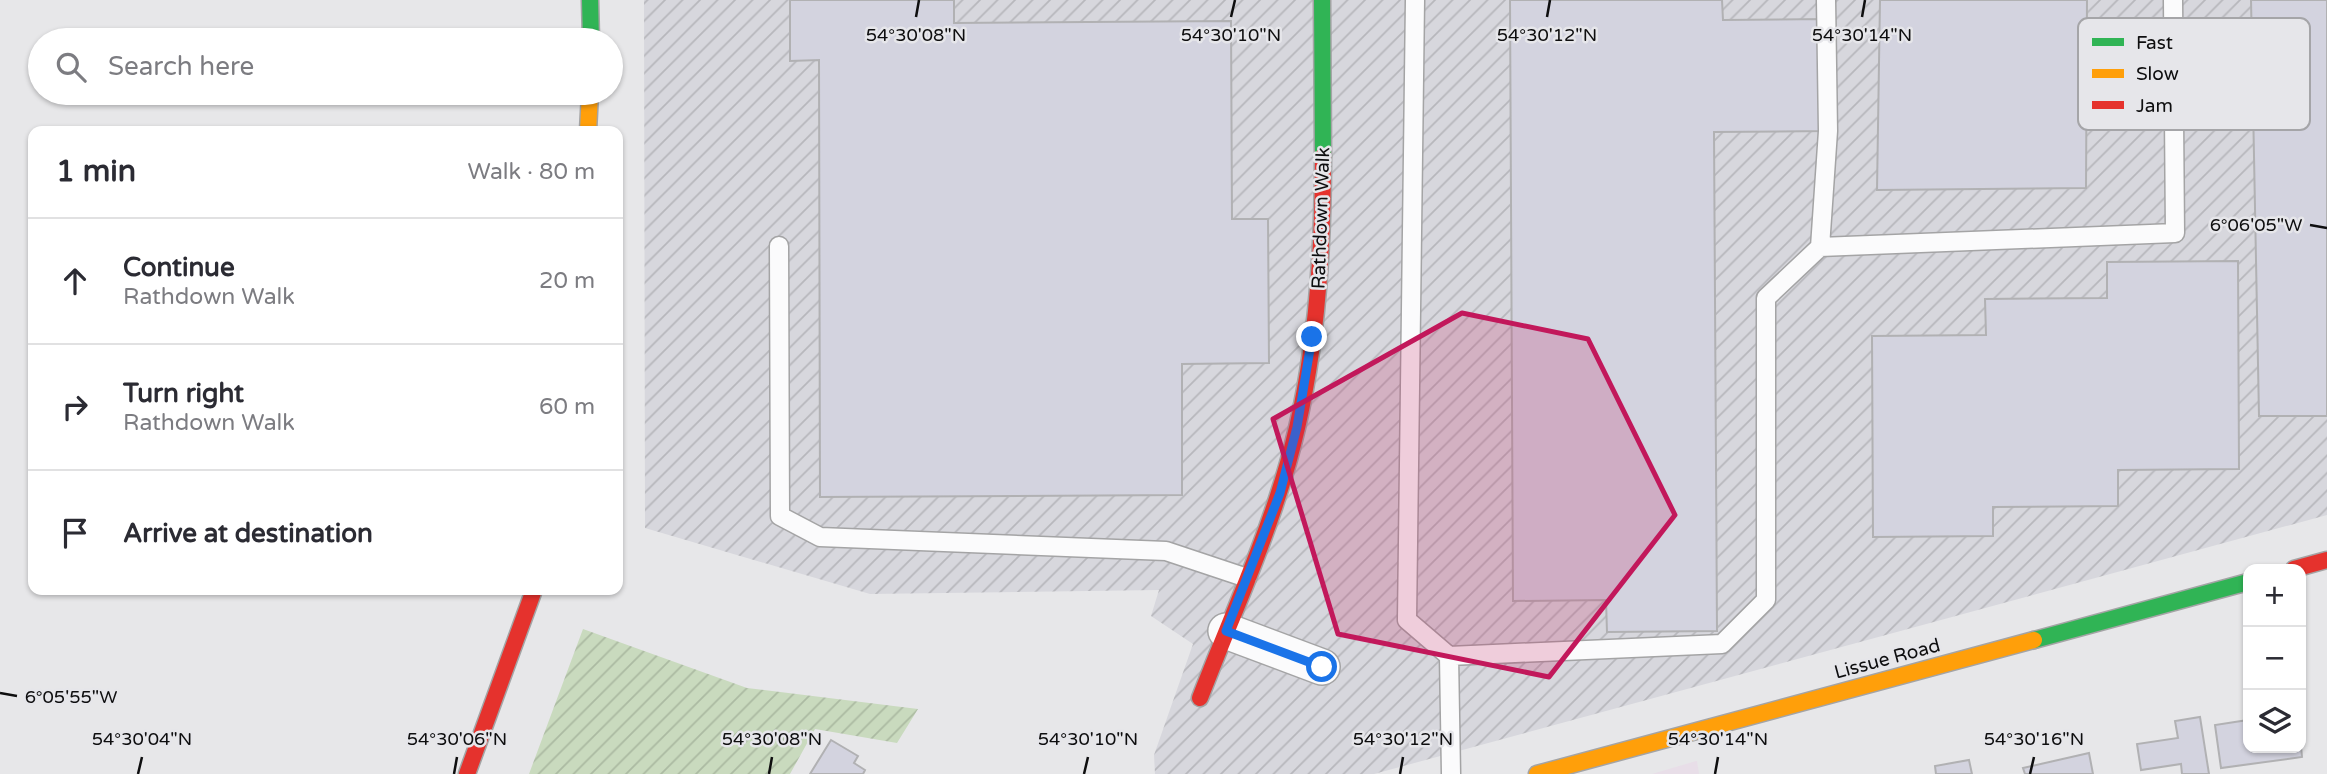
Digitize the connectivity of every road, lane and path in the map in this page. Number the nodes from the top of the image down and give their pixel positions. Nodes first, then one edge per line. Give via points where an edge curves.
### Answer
1 (590, 0) edge
2 (1322, 0) edge
3 (1415, 0) edge
4 (1826, 0) edge
5 (2173, 0) edge
6 (2173, 18) edge
7 (591, 28) edge
8 (589, 105) edge
9 (588, 126) edge
10 (2174, 130) edge
11 (779, 246) dead end
12 (1820, 247) junction
13 (2327, 560) edge
14 (2306, 566) edge
15 (1247, 578) junction
16 (2243, 583) edge
17 (532, 595) edge
18 (1226, 631) junction
19 (1449, 656) junction
20 (1322, 667) dead end
21 (1200, 698) dead end
22 (467, 774) edge
23 (1451, 774) edge
24 (1536, 774) edge

1 - 7 main road
2 - 15 main road, Rathdown Walk via 1323,214 1312,337 1280,493
3 - 19 lane via 1407,621
4 - 12 lane via 1828,131
5 - 6 lane
8 - 9 main road
10 - 12 lane via 2175,233
11 - 15 lane via 780,516 820,537 1166,551
12 - 19 lane via 1766,299 1766,600 1722,644
13 - 14 main road
15 - 18 main road, Rathdown Walk
16 - 24 main road, Lissue Road
17 - 22 main road
18 - 20 street
18 - 21 main road, Rathdown Walk
19 - 23 lane

